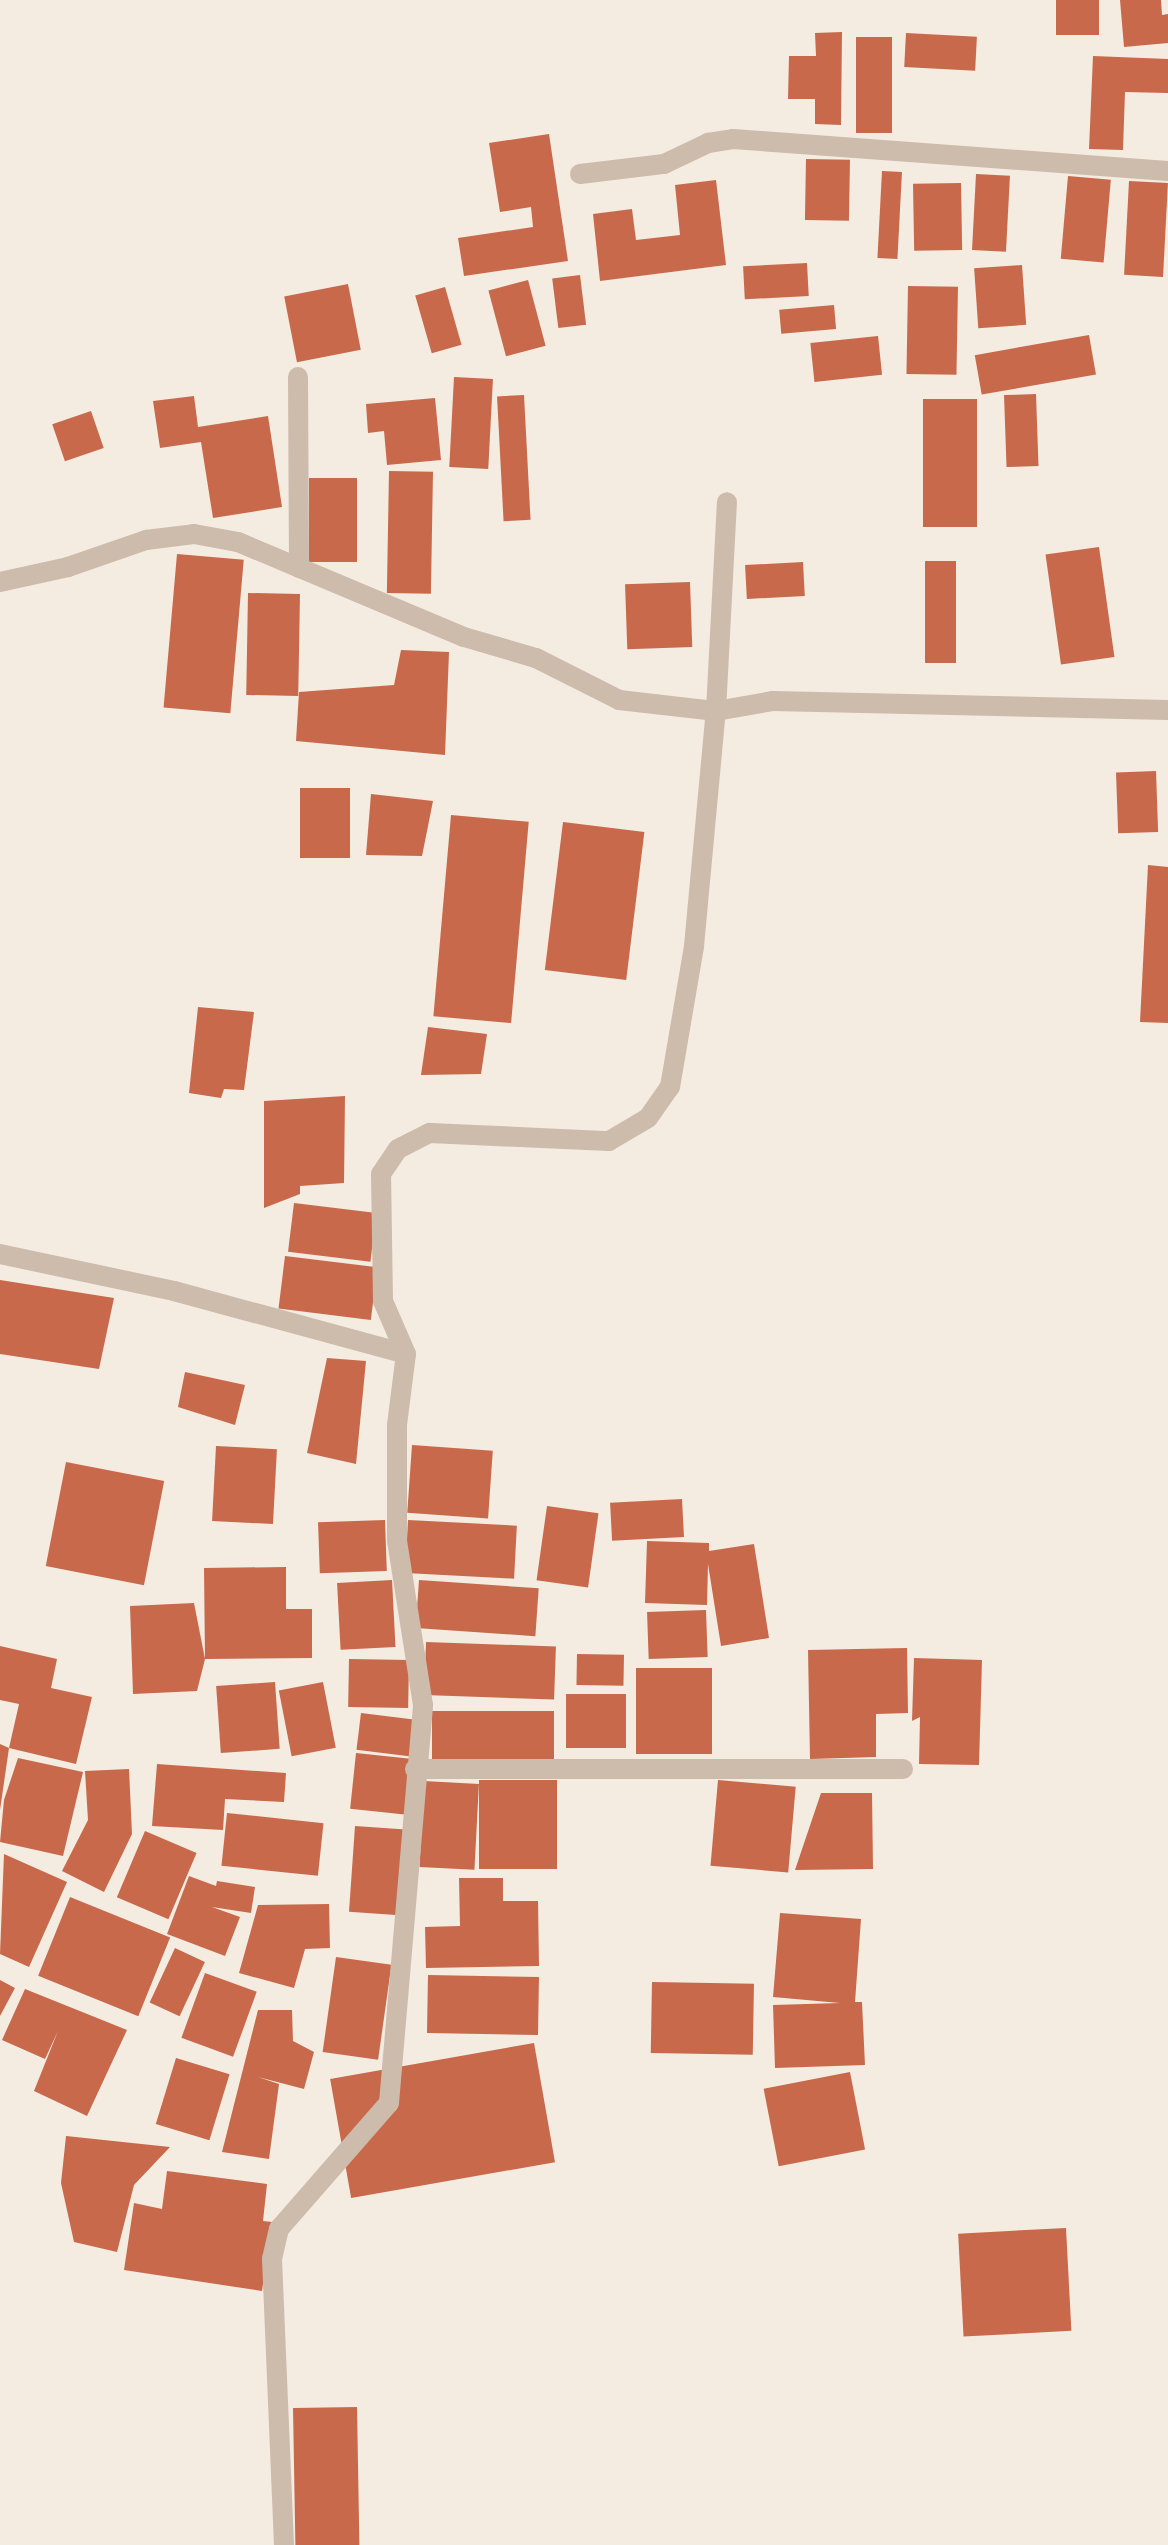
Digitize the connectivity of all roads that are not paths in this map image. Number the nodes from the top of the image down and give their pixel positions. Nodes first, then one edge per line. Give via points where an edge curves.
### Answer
1 (1168, 171) edge
2 (580, 174) dead end
3 (298, 377) dead end
4 (727, 502) dead end
5 (299, 568) junction
6 (0, 582) edge
7 (1168, 710) edge
8 (716, 711) junction
9 (0, 1254) edge
10 (406, 1354) junction
11 (415, 1769) junction
12 (903, 1769) dead end
13 (284, 2545) edge

1 - 2 street via 733,139 708,143 664,164
3 - 5 street
4 - 8 street
5 - 6 street via 238,542 194,534 146,540 68,567
5 - 8 street via 464,637 536,658 619,700
7 - 8 street via 773,701
8 - 10 street via 689,977 670,1087 648,1118 609,1141 430,1133 398,1149 381,1174 383,1301
9 - 10 street via 174,1291
10 - 11 street via 397,1425 397,1541 423,1705
11 - 12 street
11 - 13 street via 389,2103 279,2229 272,2259

